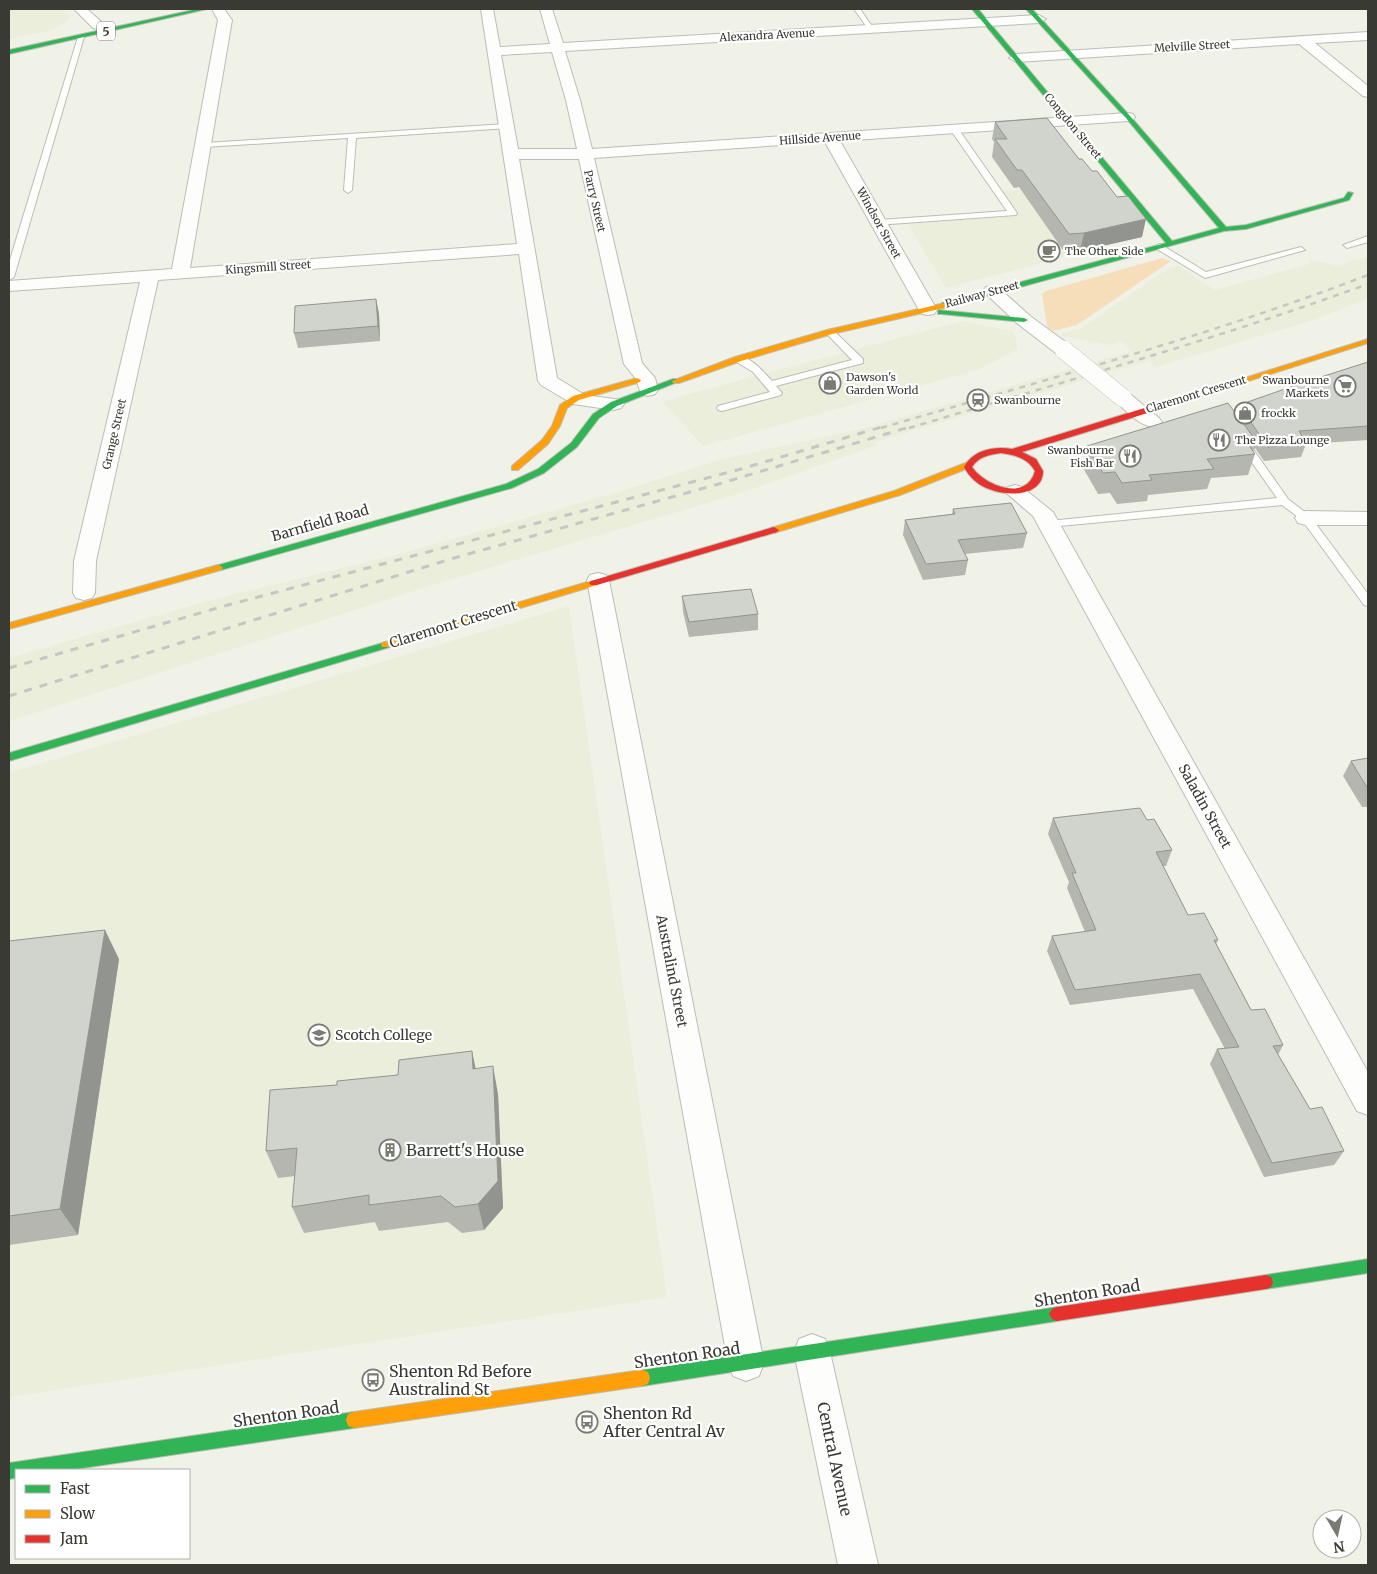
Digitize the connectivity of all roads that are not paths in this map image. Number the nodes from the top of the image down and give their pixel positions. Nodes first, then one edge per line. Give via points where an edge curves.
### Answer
1 (80, 9) edge
2 (175, 9) edge
3 (204, 9) edge
4 (218, 9) edge
5 (487, 9) edge
6 (546, 9) edge
7 (857, 9) edge
8 (975, 9) edge
9 (1029, 9) edge
10 (1039, 19) junction
11 (986, 22) junction
12 (98, 25) junction
13 (871, 29) junction
14 (1368, 36) edge
15 (81, 37) junction
16 (1302, 40) junction
17 (9, 45) edge
18 (557, 47) junction
19 (494, 50) junction
20 (9, 52) edge
21 (1070, 53) junction
22 (1016, 58) junction
23 (1368, 93) edge
24 (1128, 117) junction
25 (1068, 120) junction
26 (506, 126) junction
27 (954, 129) junction
28 (352, 136) junction
29 (830, 137) junction
30 (204, 145) junction
31 (511, 154) junction
32 (584, 154) junction
33 (348, 190) dead end
34 (1355, 191) dead end
35 (879, 223) junction
36 (1224, 229) junction
37 (1368, 239) edge
38 (1347, 245) dead end
39 (1166, 246) junction
40 (527, 248) junction
41 (1300, 250) dead end
42 (180, 273) junction
43 (150, 275) junction
44 (9, 277) edge
45 (9, 286) edge
46 (992, 291) junction
47 (974, 296) junction
48 (923, 311) junction
49 (1024, 320) junction
50 (830, 332) junction
51 (1368, 341) edge
52 (738, 358) junction
53 (653, 379) junction
54 (770, 384) junction
55 (569, 402) junction
56 (614, 404) junction
57 (722, 408) dead end
58 (1148, 420) junction
59 (1238, 436) edge
60 (1012, 452) junction
61 (968, 465) junction
62 (507, 471) dead end
63 (964, 480) junction
64 (1037, 482) junction
65 (472, 484) dead end
66 (1015, 491) junction
67 (898, 492) junction
68 (1284, 501) junction
69 (1046, 518) junction
70 (1306, 518) junction
71 (1368, 520) edge
72 (156, 573) dead end
73 (598, 580) junction
74 (84, 593) dead end
75 (56, 601) dead end
76 (1368, 602) edge
77 (9, 615) edge
78 (9, 626) edge
79 (9, 757) edge
80 (1368, 1101) edge
81 (1368, 1266) edge
82 (812, 1352) junction
83 (746, 1363) junction
84 (23, 1469) edge
85 (858, 1565) edge

1 - 12 street
2 - 12 main road, 5
3 - 15 main road, 5
4 - 30 street via 226,20
5 - 19 street
6 - 18 street, Parry Street
7 - 13 lane
8 - 11 main road, Congdon Street
9 - 10 main road
10 - 11 street, Alexandra Avenue
10 - 21 main road
11 - 13 street, Alexandra Avenue
11 - 22 main road, Congdon Street
12 - 17 main road, 5
13 - 18 street, Alexandra Avenue
14 - 16 street, Melville Street
15 - 20 main road, 5
15 - 44 lane
16 - 21 street, Melville Street
16 - 23 street
18 - 19 street, Alexandra Avenue
18 - 32 street, Parry Street
19 - 26 street
21 - 22 street, Melville Street
21 - 24 main road
22 - 25 main road, Congdon Street
24 - 25 street, Hillside Avenue
24 - 36 main road
25 - 27 street, Hillside Avenue
25 - 39 main road, Congdon Street
26 - 28 lane
26 - 31 street
27 - 29 street, Hillside Avenue
27 - 35 lane via 1013,213
28 - 30 lane
28 - 33 lane
29 - 32 street, Hillside Avenue
29 - 35 street, Windsor Street
30 - 42 street
31 - 32 street, Hillside Avenue
31 - 40 street
32 - 53 street, Parry Street via 633,364
34 - 36 main road, Railway Street via 1332,193 1234,221
35 - 48 street, Windsor Street
36 - 39 main road, Railway Street
37 - 38 lane
39 - 41 lane via 1205,276
39 - 46 main road, Railway Street
40 - 42 street, Kingsmill Street
40 - 55 street via 548,382 564,402
42 - 43 street, Kingsmill Street
43 - 45 street, Kingsmill Street
43 - 74 street, Grange Street via 85,562
46 - 47 main road, Railway Street
46 - 49 street, Claremont Crescent
47 - 48 main road, Railway Street
47 - 49 street, Claremont Crescent
48 - 49 main road
48 - 50 main road, Railway Street
49 - 58 street, Claremont Crescent, bridge
50 - 52 main road, Railway Street
50 - 54 lane via 859,361
51 - 58 main road, Claremont Crescent
52 - 53 main road, Railway Street
52 - 53 main road, Railway Street
52 - 54 lane
53 - 55 main road, Railway Street
53 - 56 main road, Railway Street
54 - 57 lane via 777,393
55 - 56 street
55 - 62 main road via 540,449
56 - 78 main road, Barnfield Road via 596,416 574,445 541,471 509,486
58 - 60 main road, Claremont Crescent
59 - 68 lane
60 - 61 main road, Claremont Crescent via 989,451 972,459
60 - 64 main road, Claremont Crescent via 1038,460 1040,472
61 - 63 main road
61 - 67 main road, Claremont Crescent
63 - 66 main road via 991,489
63 - 67 main road, Claremont Crescent
64 - 66 main road via 1032,487
64 - 69 street, Saladin Street
65 - 72 main road, Barnfield Road
66 - 69 street, Saladin Street
67 - 73 main road, Claremont Crescent
68 - 69 lane
68 - 70 lane
69 - 80 street, Saladin Street
70 - 71 street
70 - 76 lane
73 - 79 main road, Claremont Crescent
73 - 83 street, Australind Street
75 - 77 main road
81 - 82 main road, Shenton Road
82 - 83 main road, Shenton Road
82 - 85 street, Central Avenue
83 - 84 main road, Shenton Road

